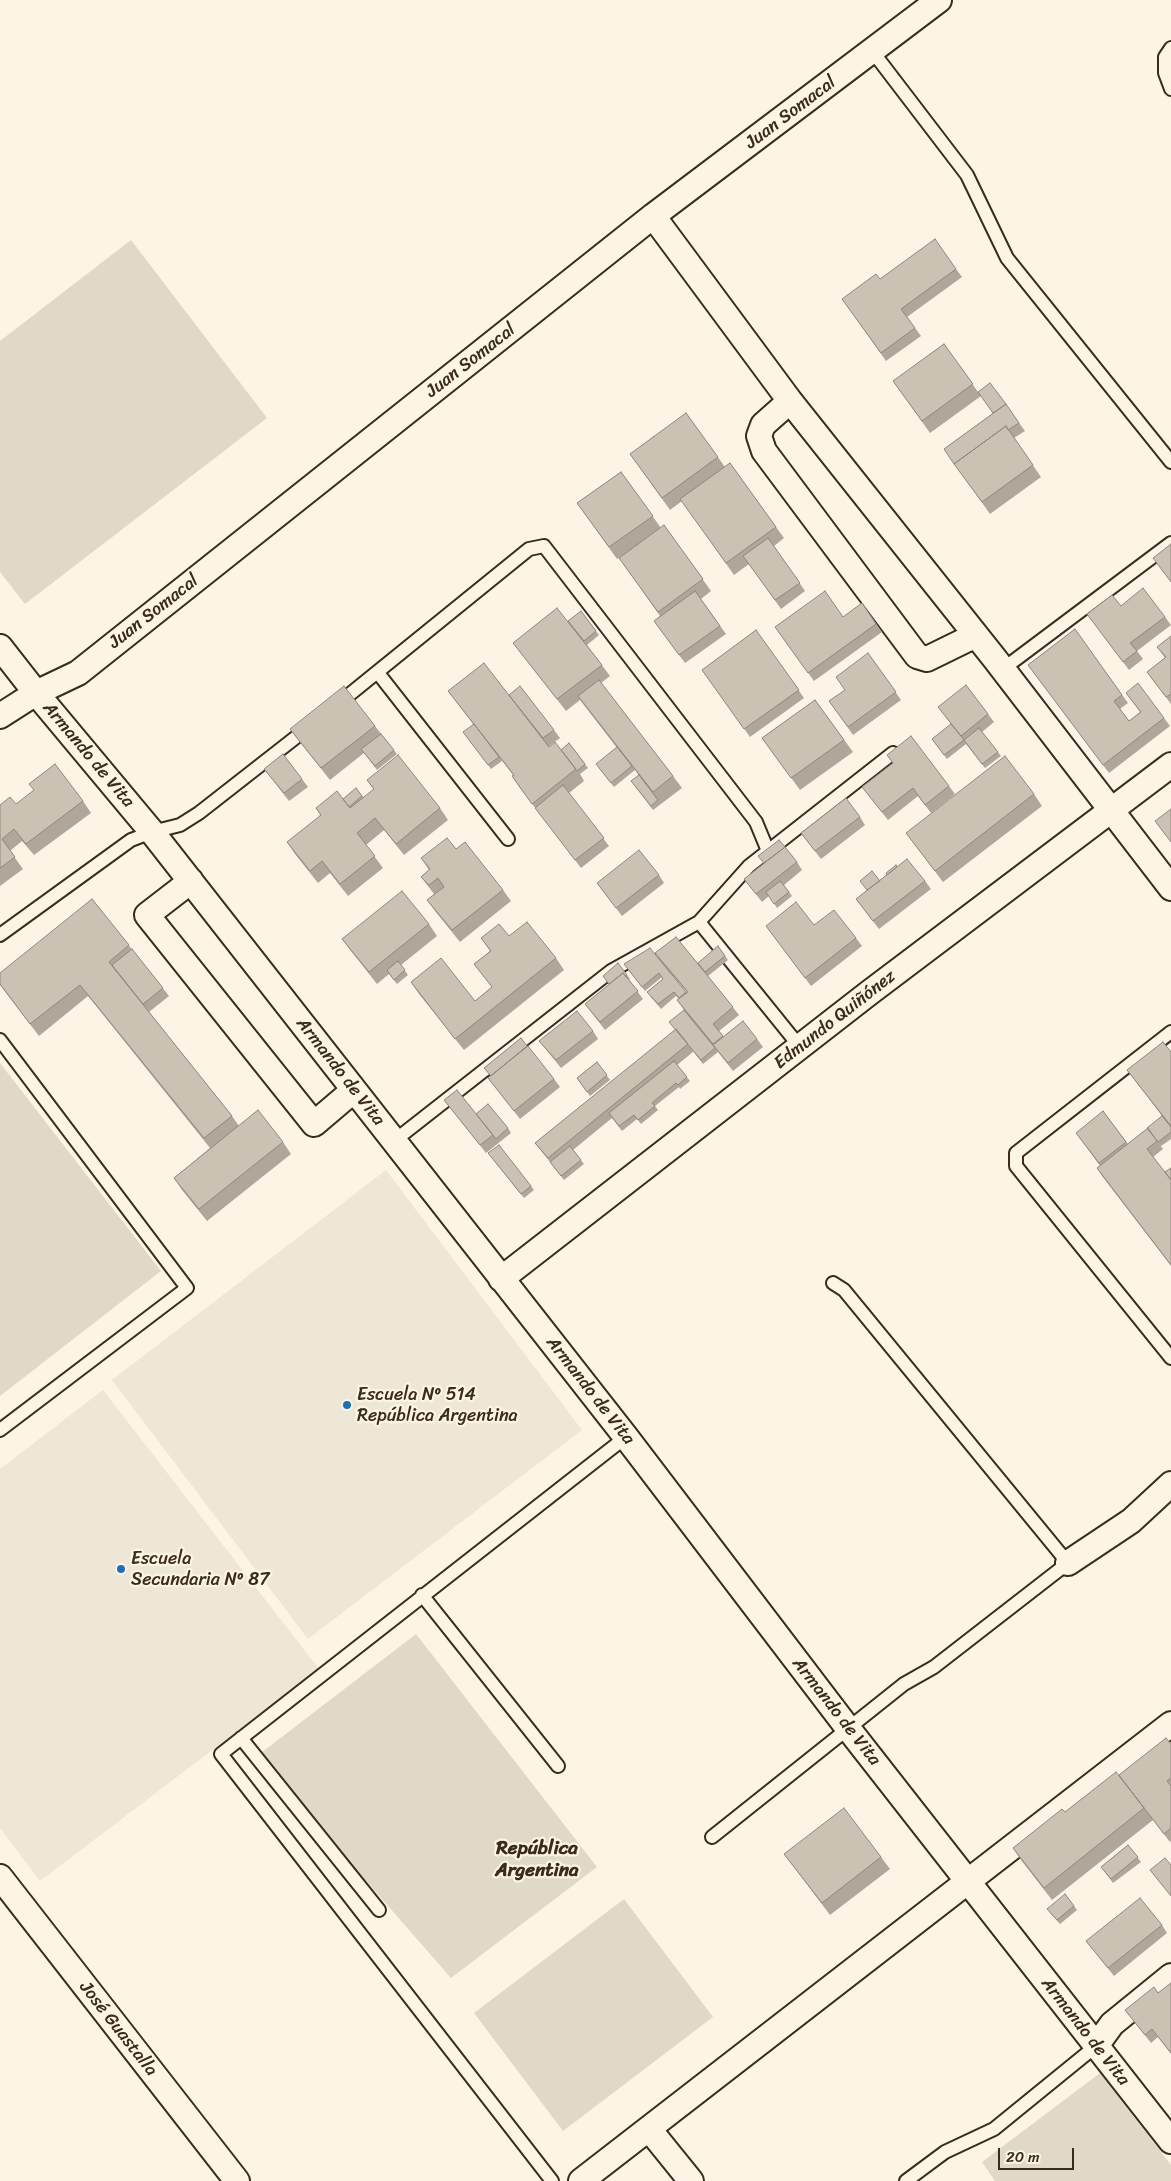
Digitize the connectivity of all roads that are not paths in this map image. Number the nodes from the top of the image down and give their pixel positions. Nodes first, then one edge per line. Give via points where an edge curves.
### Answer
1 (939, 0) edge
2 (1171, 48) edge
3 (872, 52) junction
4 (1171, 89) edge
5 (653, 216) junction
6 (790, 400) junction
7 (1171, 462) edge
8 (1171, 543) edge
9 (976, 635) junction
10 (0, 647) edge
11 (1003, 670) junction
12 (378, 673) junction
13 (36, 693) junction
14 (331, 709) edge
15 (0, 716) edge
16 (316, 722) edge
17 (894, 753) edge
18 (1171, 765) edge
19 (1111, 809) junction
20 (152, 832) junction
21 (508, 839) dead end
22 (768, 851) junction
23 (191, 881) junction
24 (1171, 888) edge
25 (699, 922) junction
26 (0, 935) edge
27 (1171, 1032) edge
28 (0, 1040) edge
29 (800, 1047) junction
30 (354, 1090) junction
31 (394, 1141) junction
32 (501, 1279) junction
33 (833, 1284) dead end
34 (1171, 1358) edge
35 (0, 1430) edge
36 (626, 1436) junction
37 (1171, 1484) edge
38 (1068, 1563) junction
39 (422, 1595) junction
40 (1171, 1724) edge
41 (847, 1727) junction
42 (241, 1738) junction
43 (558, 1766) dead end
44 (712, 1837) dead end
45 (969, 1880) junction
46 (4, 1891) edge
47 (379, 1910) dead end
48 (1171, 1976) edge
49 (1096, 2046) junction
50 (649, 2129) junction
51 (1171, 2141) edge
52 (237, 2181) edge
53 (552, 2181) edge
54 (581, 2181) edge
55 (691, 2181) edge
56 (906, 2181) edge

1 - 3 street, Juan Somacal
2 - 4 lane via 1165,57 1165,73
3 - 5 street, Juan Somacal
3 - 7 lane via 968,175 1007,258
5 - 6 street
5 - 13 street, Juan Somacal via 78,673
6 - 9 street
6 - 9 street via 763,425 759,436 764,451 916,656 927,659
8 - 11 lane
9 - 11 street
10 - 13 street, Armando de Vita
11 - 19 street
12 - 14 lane
12 - 21 lane
12 - 22 lane via 529,549 544,546 756,822
13 - 15 street, Juan Somacal
13 - 20 street, Armando de Vita
16 - 20 lane via 199,813 180,825
17 - 22 lane
18 - 19 street, Edmundo Quiñónez
19 - 24 street
19 - 29 street, Edmundo Quiñónez
20 - 23 street, Armando de Vita
20 - 26 lane via 131,840
22 - 25 lane via 749,866
23 - 30 street, Armando de Vita
23 - 30 street via 147,915 314,1124
25 - 29 lane
25 - 31 lane via 611,971
27 - 34 lane via 1016,1153 1016,1166
28 - 35 lane via 187,1288
29 - 32 street, Edmundo Quiñónez
30 - 31 street, Armando de Vita
31 - 32 street, Armando de Vita
32 - 36 street, Armando de Vita
33 - 38 lane via 844,1290
36 - 39 lane
36 - 41 street, Armando de Vita
37 - 38 street via 1131,1521
38 - 41 lane via 934,1667 904,1684
39 - 42 lane
39 - 43 lane
40 - 45 street
41 - 44 lane
41 - 45 street, Armando de Vita
42 - 47 lane
42 - 53 lane via 221,1754
45 - 49 street, Armando de Vita
45 - 50 street
46 - 52 street, José Guastalla
48 - 49 street via 1112,2024
49 - 51 street, Armando de Vita
49 - 56 lane via 994,2129 945,2152
50 - 54 street
50 - 55 street

